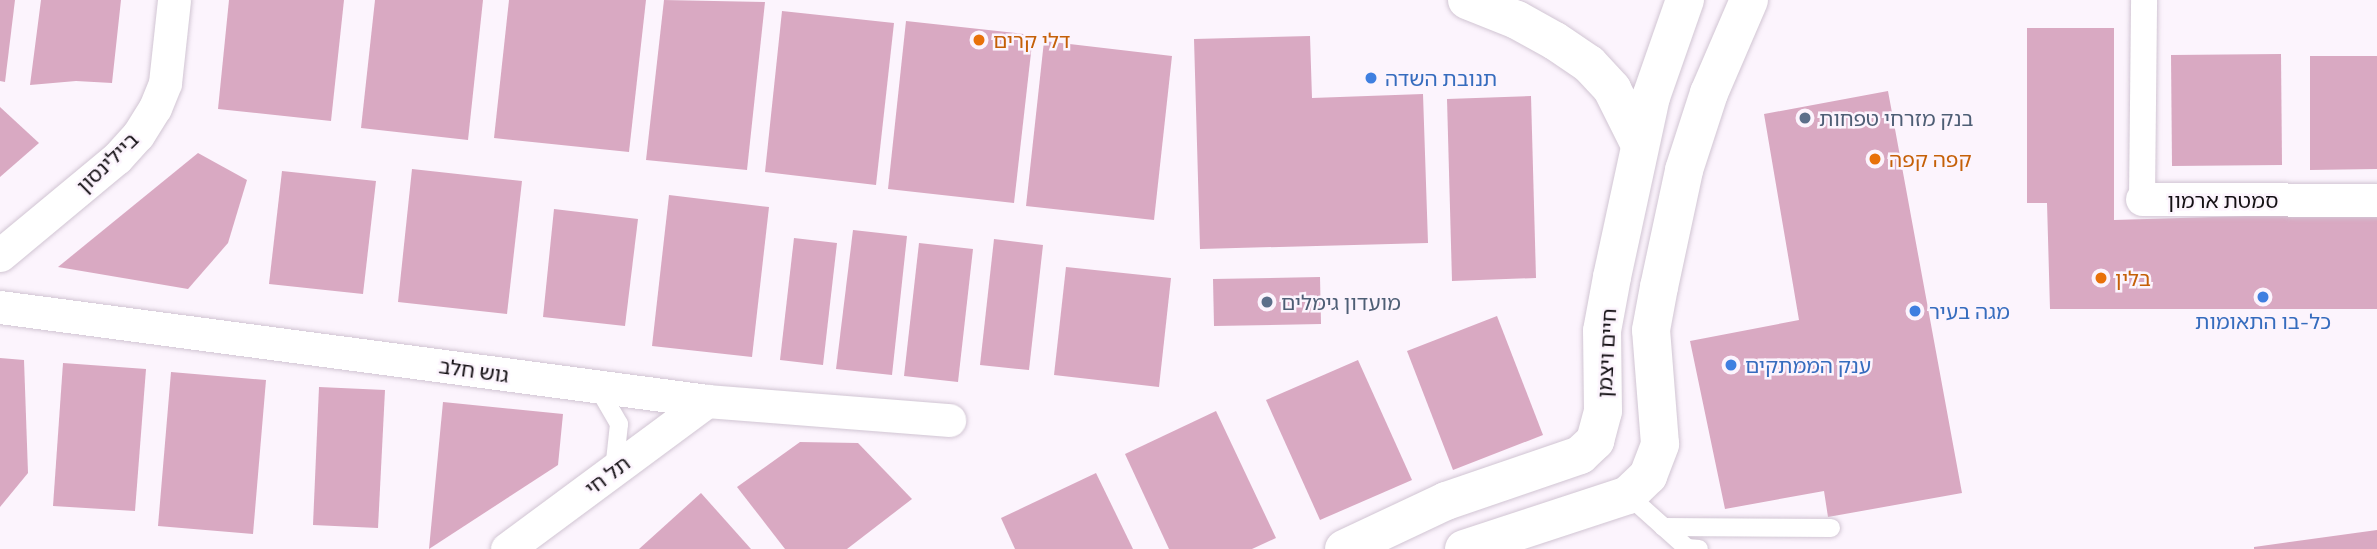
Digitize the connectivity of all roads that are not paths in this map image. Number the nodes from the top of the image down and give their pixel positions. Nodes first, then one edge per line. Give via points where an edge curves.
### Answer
1 (174, 0) edge
2 (1454, 0) edge
3 (1467, 0) edge
4 (1480, 0) edge
5 (1685, 0) edge
6 (1749, 0) edge
7 (2144, 0) edge
8 (1639, 143) junction
9 (2142, 200) joint
10 (2377, 200) edge
11 (0, 255) edge
12 (0, 307) edge
13 (597, 386) junction
14 (707, 401) junction
15 (949, 420) dead end
16 (614, 470) junction
17 (1628, 495) junction
18 (1663, 527) junction
19 (1831, 528) dead end
20 (507, 549) edge
21 (1344, 549) edge
22 (1464, 549) edge
23 (1699, 549) edge

1 - 11 street, ביילינסון via 165,83 138,135 117,158
2 - 3 street
3 - 4 street
3 - 8 street via 1517,20 1589,64 1612,89
5 - 8 street, חיים ויצמן
6 - 17 street, חיים ויצמן via 1709,93 1684,170 1651,330 1660,444 1648,476
7 - 9 street, סמטת ארמון
8 - 21 street, חיים ויצמן via 1602,331 1603,411 1595,441 1580,454 1446,501
9 - 10 street, סמטת ארמון
12 - 13 street, גוש חלב
13 - 14 street, גוש חלב
13 - 16 lane via 619,424
14 - 15 street, גוש חלב
14 - 16 street, תל חי
16 - 20 street, תל חי
17 - 18 lane
17 - 22 street
18 - 19 lane
18 - 23 lane via 1686,548

